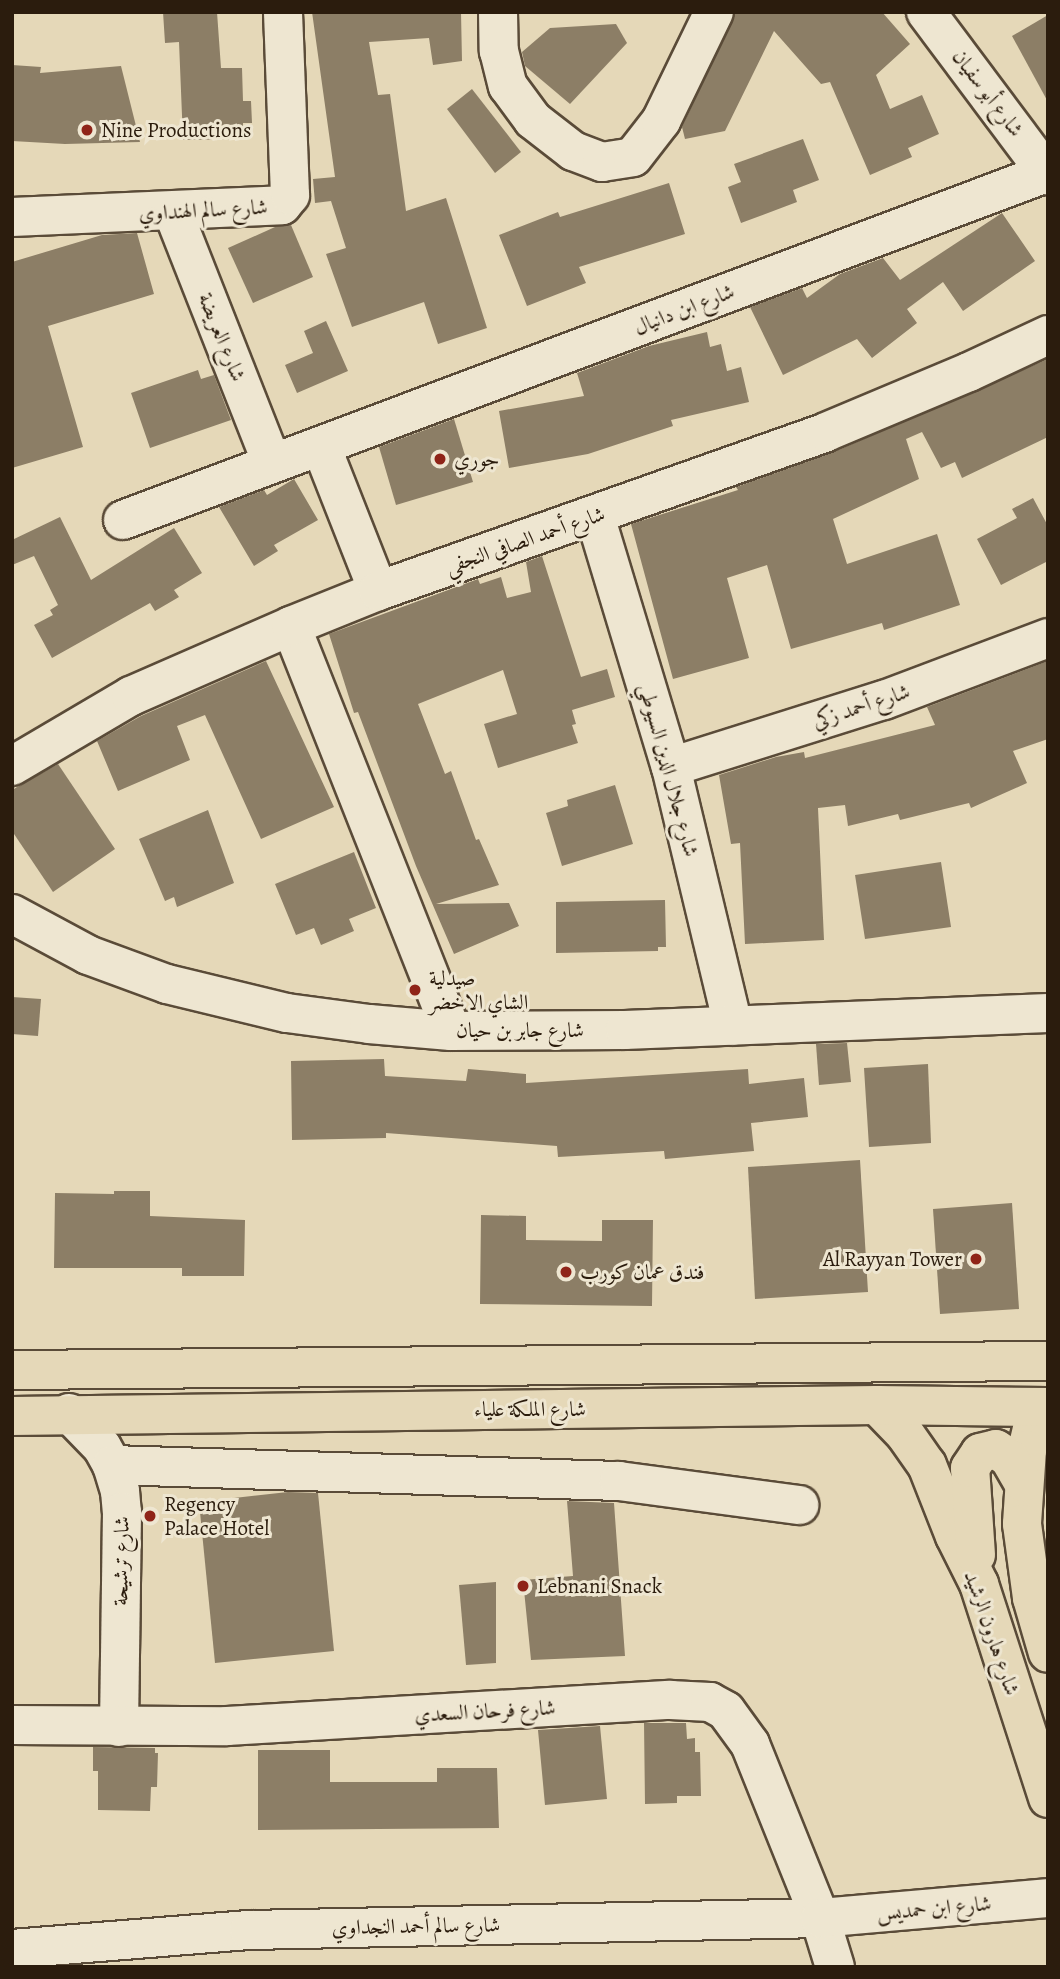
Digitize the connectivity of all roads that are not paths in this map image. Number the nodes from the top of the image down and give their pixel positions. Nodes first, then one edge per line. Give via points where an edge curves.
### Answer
1 (283, 12) edge
2 (498, 12) edge
3 (714, 12) edge
4 (926, 12) edge
5 (1047, 174) edge
6 (173, 212) junction
7 (12, 217) edge
8 (1048, 335) edge
9 (321, 446) junction
10 (272, 463) junction
11 (595, 516) junction
12 (123, 520) dead end
13 (378, 591) junction
14 (290, 626) junction
15 (1048, 638) edge
16 (12, 766) edge
17 (671, 767) junction
18 (12, 914) edge
19 (1048, 1013) edge
20 (733, 1026) junction
21 (451, 1031) junction
22 (1048, 1361) edge
23 (12, 1370) edge
24 (877, 1405) junction
25 (1043, 1407) edge
26 (69, 1413) junction
27 (12, 1416) edge
28 (113, 1465) junction
29 (1035, 1469) edge
30 (799, 1505) dead end
31 (979, 1584) junction
32 (1045, 1636) edge
33 (12, 1725) edge
34 (119, 1727) junction
35 (1048, 1798) edge
36 (1048, 1898) edge
37 (820, 1918) junction
38 (12, 1949) edge
39 (835, 1967) edge

1 - 6 street, شارع سالم الهنداوي via 287,201 276,207
2 - 3 street via 499,51 508,86 533,120 573,151 602,162 634,157 661,121
4 - 5 street, شارع أبو سفيان
5 - 9 street, شارع ابن دانيال
6 - 7 street, شارع سالم الهنداوي
6 - 10 street, شارع العريضة
8 - 11 street, شارع أحمد الصافي النجفي via 826,432
9 - 10 street, شارع ابن دانيال
9 - 13 street
10 - 12 street, شارع ابن دانيال
11 - 13 street, شارع أحمد الصافي النجفي
11 - 17 street, شارع جلال الدين السيوطي
13 - 14 street, شارع أحمد الصافي النجفي
14 - 16 street, شارع أحمد الصافي النجفي via 131,696
14 - 21 street
15 - 17 street, شارع أحمد زكي via 884,700
17 - 20 street, شارع جلال الدين السيوطي
18 - 21 street, شارع جابر بن حيان via 88,955 167,984 287,1013
19 - 20 street, شارع جابر بن حيان
20 - 21 street, شارع جابر بن حيان
22 - 23 main road, شارع الملكة علياء
24 - 25 main road, شارع الملكة علياء
24 - 26 main road, شارع الملكة علياء
24 - 31 main road, شارع هارون الرشيد via 927,1465
25 - 29 main road
26 - 27 main road, شارع الملكة علياء
26 - 28 street, شارع ترشيحة
28 - 30 street via 619,1480
28 - 34 street, شارع ترشيحة via 122,1512
29 - 31 main road via 996,1450 980,1453 970,1468
29 - 32 main road via 1022,1524 1032,1598
31 - 35 main road, شارع هارون الرشيد
33 - 34 street, شارع فرحان السعدي
34 - 37 street, شارع فرحان السعدي via 227,1726 670,1700 710,1702 726,1710 750,1744
36 - 37 street, شارع ابن حمديس
37 - 38 street, شارع سالم أحمد النجداوي via 275,1929
37 - 39 street, شارع فرحان السعدي

